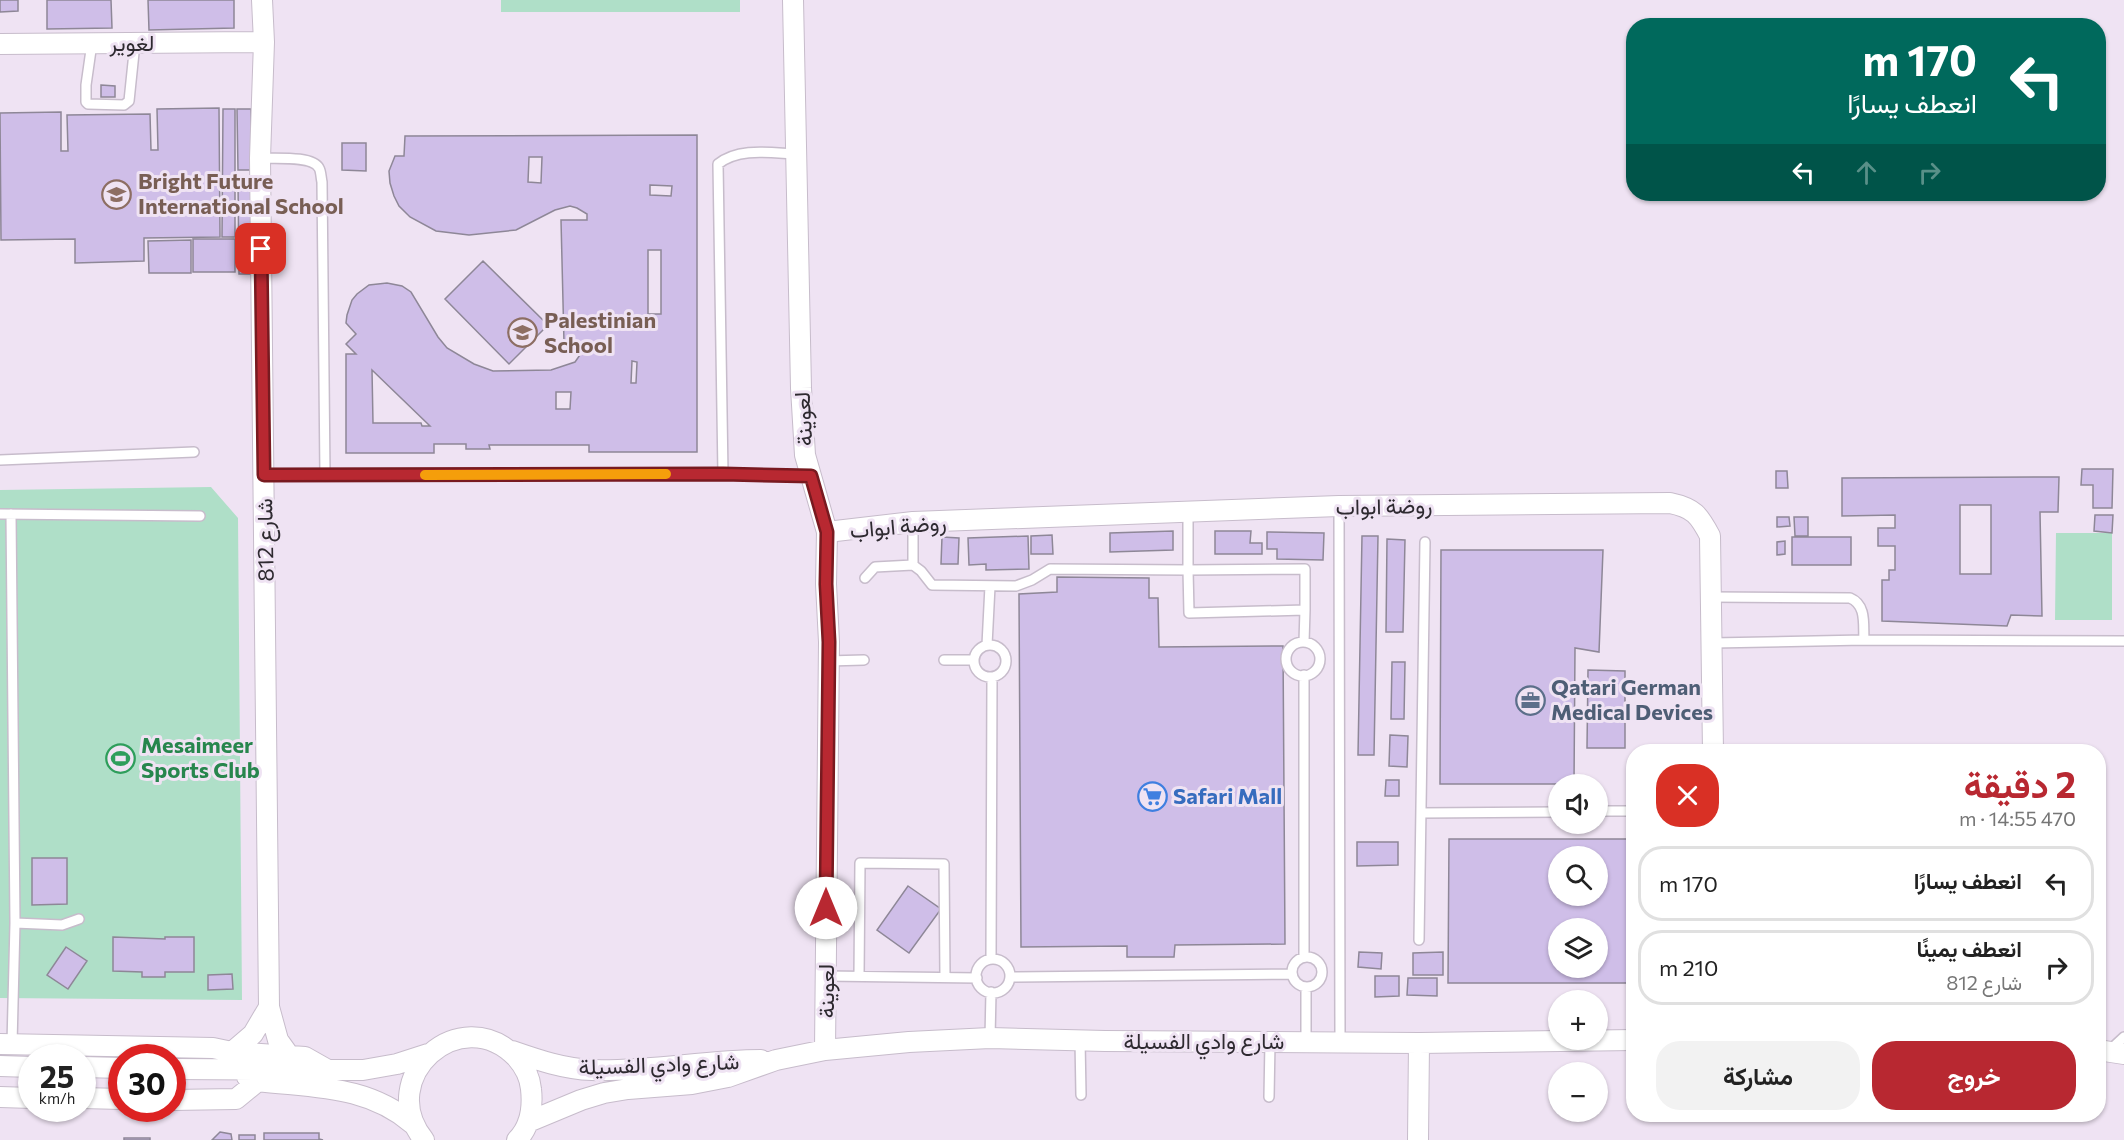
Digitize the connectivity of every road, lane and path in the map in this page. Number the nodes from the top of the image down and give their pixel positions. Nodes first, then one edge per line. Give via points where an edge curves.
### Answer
1 (262, 0) edge
2 (793, 0) edge
3 (264, 42) junction
4 (92, 43) junction
5 (135, 43) junction
6 (0, 44) edge
7 (796, 154) junction
8 (260, 158) junction
9 (194, 452) dead end
10 (0, 460) edge
11 (723, 474) junction
12 (264, 475) junction
13 (325, 475) junction
14 (811, 476) junction
15 (1339, 506) junction
16 (1188, 512) junction
17 (0, 514) edge
18 (12, 514) junction
19 (200, 516) dead end
20 (913, 522) junction
21 (827, 532) junction
22 (1425, 542) dead end
23 (913, 565) junction
24 (1188, 570) junction
25 (865, 578) dead end
26 (990, 586) junction
27 (1711, 597) junction
28 (1305, 610) junction
29 (1864, 640) junction
30 (2124, 641) edge
31 (1304, 642) junction
32 (1713, 643) junction
33 (987, 645) junction
34 (1320, 658) junction
35 (1340, 658) junction
36 (864, 660) dead end
37 (944, 660) dead end
38 (973, 660) junction
39 (828, 661) junction
40 (1304, 675) junction
41 (992, 678) junction
42 (1713, 744) edge
43 (1626, 811) edge
44 (1548, 812) edge
45 (1608, 812) edge
46 (1421, 813) junction
47 (79, 919) dead end
48 (15, 923) junction
49 (1419, 940) dead end
50 (1304, 957) junction
51 (991, 959) junction
52 (1322, 972) junction
53 (1341, 973) junction
54 (1292, 974) junction
55 (826, 976) junction
56 (859, 976) junction
57 (945, 977) junction
58 (1010, 977) junction
59 (977, 978) junction
60 (1306, 987) junction
61 (991, 992) junction
62 (269, 1007) junction
63 (2124, 1037) edge
64 (990, 1038) junction
65 (1080, 1040) junction
66 (1626, 1040) edge
67 (1306, 1041) junction
68 (1340, 1041) junction
69 (1270, 1042) junction
70 (1419, 1043) junction
71 (6, 1044) edge
72 (508, 1050) junction
73 (825, 1050) junction
74 (2110, 1052) edge
75 (288, 1054) junction
76 (428, 1054) junction
77 (776, 1060) junction
78 (230, 1061) junction
79 (0, 1066) edge
80 (18, 1067) edge
81 (186, 1067) edge
82 (328, 1070) junction
83 (258, 1081) junction
84 (1081, 1095) dead end
85 (0, 1097) edge
86 (1269, 1097) dead end
87 (18, 1098) edge
88 (186, 1100) edge
89 (528, 1122) junction
90 (418, 1132) edge
91 (517, 1140) edge
92 (1418, 1140) edge

1 - 3 street, شارع 812
2 - 7 street, لعوينة
3 - 5 street, لغوير
3 - 8 street, شارع 812
4 - 5 street, لغوير
4 - 5 lane via 86,102 124,105 129,101
4 - 6 street, لغوير
7 - 11 lane via 745,153 726,157 718,164
7 - 14 street, لعوينة via 801,388 805,455
8 - 12 street, شارع 812
8 - 13 lane via 302,159 319,167
9 - 10 lane
11 - 13 lane
11 - 14 lane
12 - 13 lane
12 - 62 street, شارع 812
14 - 21 street, لعوينة
15 - 16 street, روضة ابواب
15 - 27 street, روضة ابواب via 1670,503 1687,507 1710,536
15 - 35 lane
16 - 20 street, روضة ابواب
16 - 24 lane
17 - 18 lane
18 - 19 lane
18 - 48 lane
20 - 21 street, روضة ابواب
20 - 23 lane
21 - 39 street, لعوينة
22 - 46 lane
23 - 25 lane via 875,567
23 - 26 lane via 932,585
24 - 26 lane via 1050,569 1016,586
24 - 28 lane via 1305,569
24 - 28 lane via 1189,614
26 - 33 lane
27 - 29 lane via 1850,598 1862,609
27 - 32 street, روضة ابواب
28 - 31 lane
29 - 30 lane
29 - 32 lane
31 - 34 lane via 1314,646
31 - 40 lane via 1293,645 1287,658 1292,671
32 - 42 street, روضة ابواب
33 - 38 lane via 976,651
33 - 41 lane via 1000,648 1006,659 1003,671
34 - 35 lane
34 - 40 lane via 1318,668
35 - 53 lane
36 - 39 lane
37 - 38 lane
38 - 41 lane via 980,675
39 - 55 street, لعوينة
40 - 50 lane
41 - 51 lane
43 - 45 lane
44 - 46 lane
46 - 49 lane
47 - 48 lane via 62,925
48 - 71 lane
50 - 52 lane via 1317,961
50 - 54 lane via 1296,962
51 - 58 lane via 1005,964
51 - 59 lane via 979,968
52 - 53 lane
52 - 60 lane via 1316,984
53 - 68 lane
54 - 58 lane
54 - 60 lane via 1298,984
55 - 56 lane
55 - 73 street, لعوينة
56 - 57 lane
56 - 57 lane via 860,863 872,863 944,864
57 - 59 lane
58 - 61 lane via 1004,989
59 - 61 lane via 981,988
60 - 67 lane
61 - 64 lane
62 - 75 street, شارع 812 via 278,1040
62 - 78 street
63 - 74 lane
64 - 65 street, شارع وادي الفسيلة
64 - 73 street, شارع وادي الفسيلة
65 - 69 street, شارع وادي الفسيلة
65 - 84 lane
66 - 70 street, شارع وادي الفسيلة
67 - 68 street, شارع وادي الفسيلة
67 - 69 street, شارع وادي الفسيلة
68 - 70 street, شارع وادي الفسيلة
69 - 86 lane
70 - 92 street
71 - 78 street via 213,1048
72 - 76 street, شارع وادي الفسيلة via 493,1041 459,1038
72 - 77 street, شارع وادي الفسيلة via 549,1064 591,1070
72 - 89 street via 522,1064 531,1083 533,1103
73 - 77 street, شارع وادي الفسيلة
75 - 78 street
75 - 82 street via 306,1057
76 - 82 street via 380,1068
76 - 90 street via 410,1087 409,1106
77 - 89 street, شارع وادي الفسيلة via 728,1077 692,1084 604,1093
78 - 81 street
78 - 82 street
78 - 83 street
79 - 80 street
83 - 88 street via 236,1099
83 - 90 street via 361,1094 389,1106
85 - 87 street
89 - 91 street

